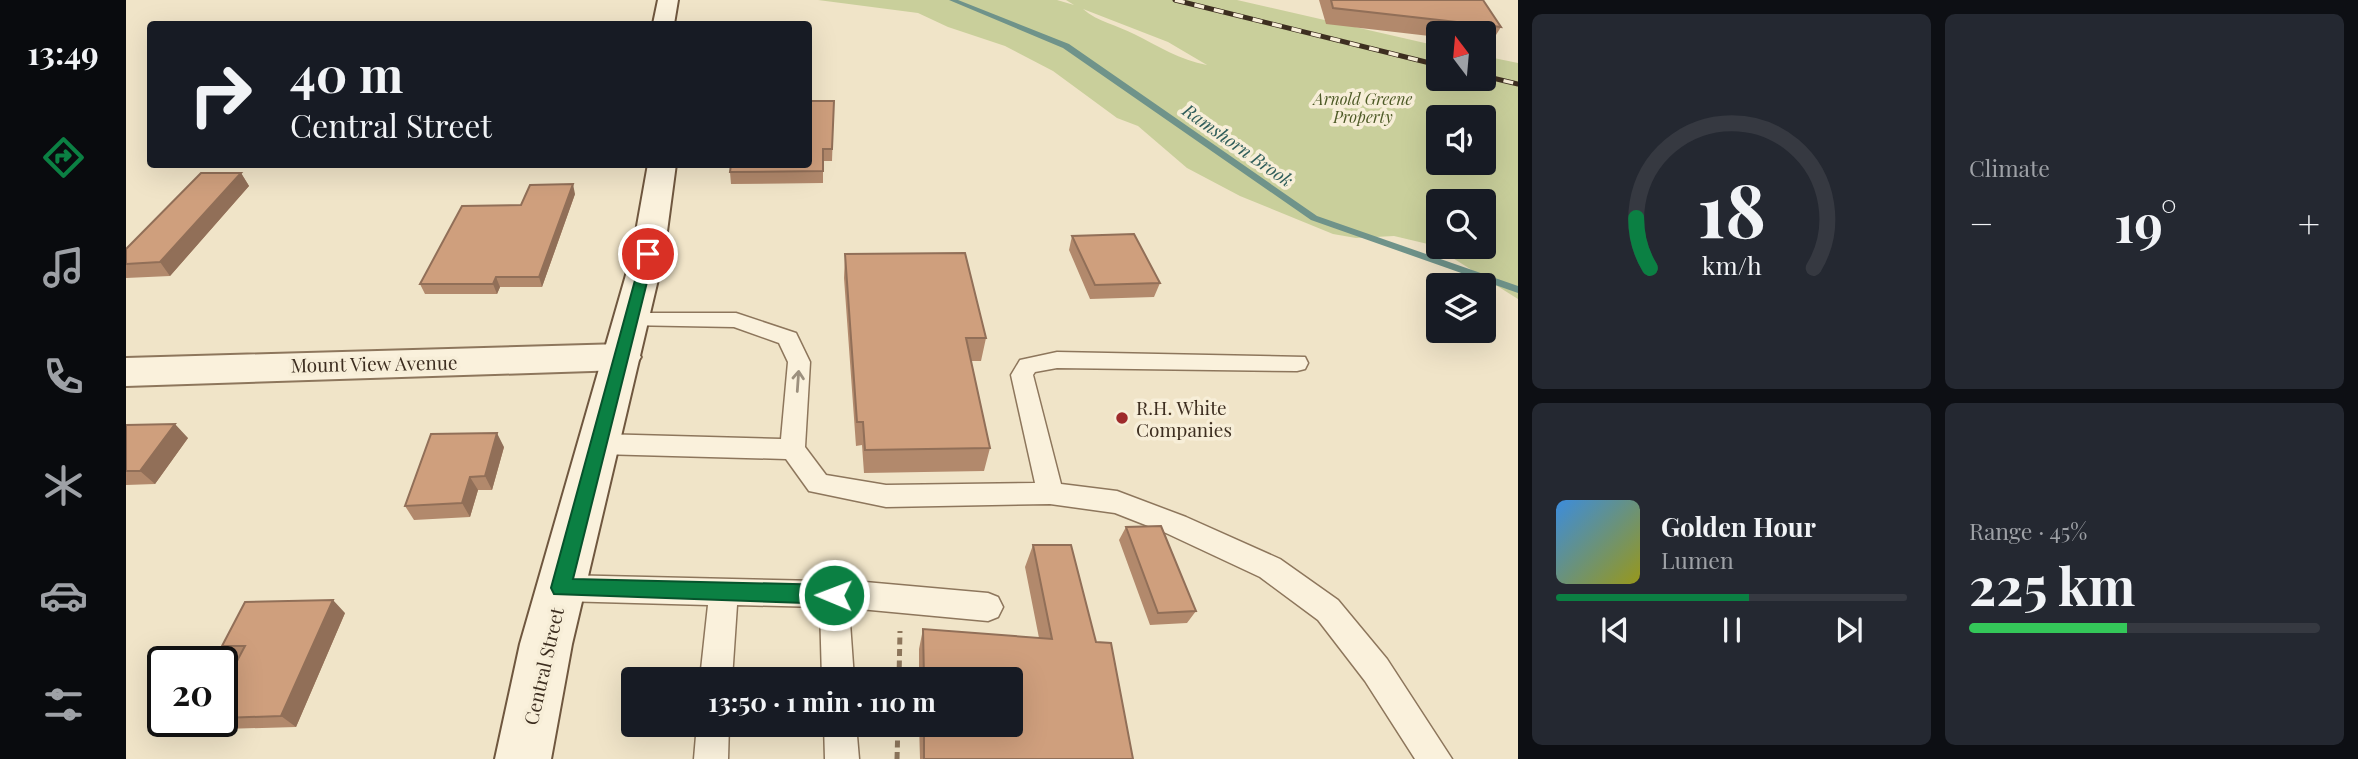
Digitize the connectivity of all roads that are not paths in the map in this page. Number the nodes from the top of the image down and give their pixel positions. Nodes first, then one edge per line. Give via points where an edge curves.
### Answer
1 (668, 0) edge
2 (664, 21) edge
3 (661, 168) edge
4 (627, 338) junction
5 (1297, 363) dead end
6 (126, 372) edge
7 (599, 444) junction
8 (793, 449) junction
9 (1050, 493) junction
10 (561, 588) junction
11 (724, 592) junction
12 (834, 595) junction
13 (988, 607) dead end
14 (717, 667) edge
15 (837, 667) edge
16 (712, 737) edge
17 (841, 737) edge
18 (523, 759) edge
19 (711, 759) edge
20 (842, 759) edge
21 (1435, 759) edge

1 - 2 street
3 - 4 street, Central Street
4 - 6 street, Mount View Avenue
4 - 7 street, Central Street
8 -> 4 lane via 799,362 788,338 736,320
5 - 9 lane via 1057,360 1028,366 1022,375
7 - 8 lane
7 - 10 street, Central Street
8 - 9 lane via 818,484 886,496
9 - 21 lane via 1117,502 1270,568 1328,610 1376,670
10 - 11 lane
10 - 18 street, Central Street
11 - 12 lane
11 - 14 lane
12 - 13 lane
12 - 15 lane
16 - 19 lane
17 - 20 lane

